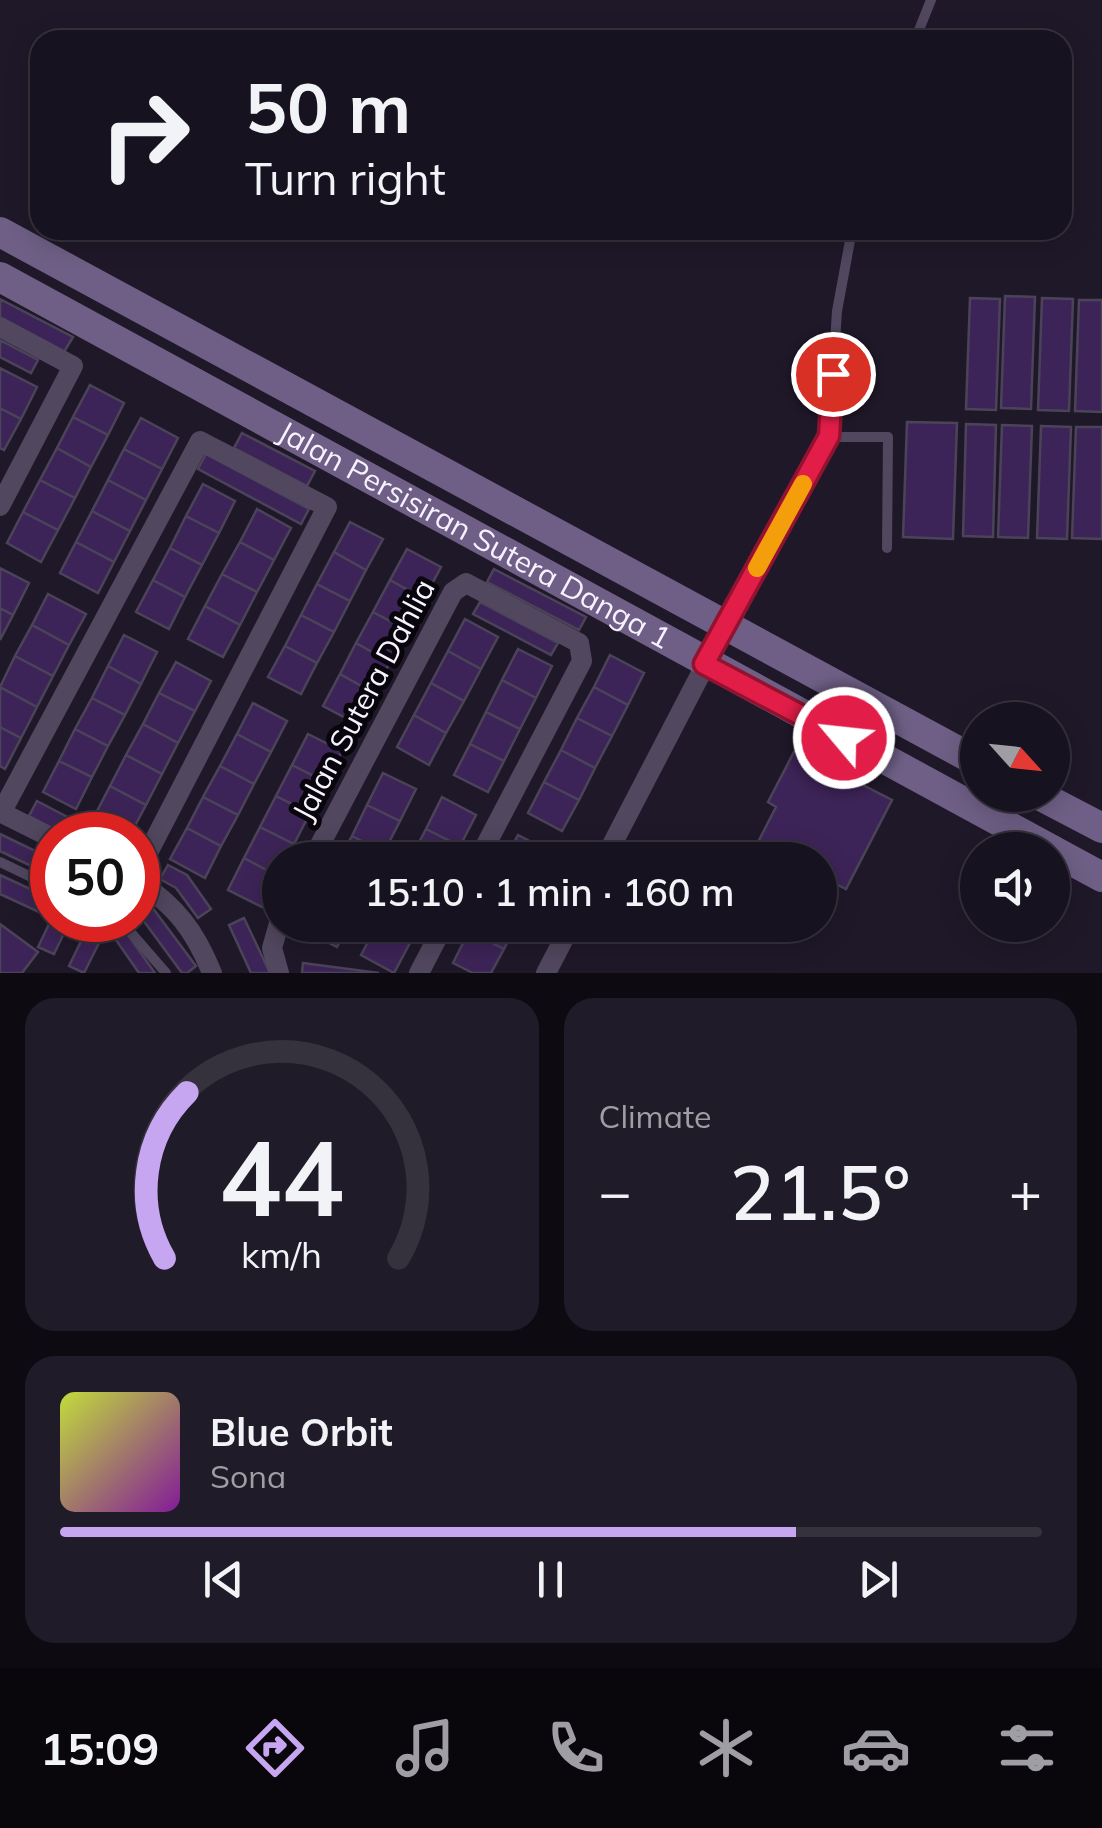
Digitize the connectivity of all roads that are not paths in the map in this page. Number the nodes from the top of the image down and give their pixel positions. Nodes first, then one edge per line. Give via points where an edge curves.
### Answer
1 (927, 1) edge
2 (919, 30) edge
3 (0, 232) edge
4 (850, 240) edge
5 (0, 277) edge
6 (0, 327) edge
7 (829, 436) junction
8 (0, 506) edge
9 (887, 548) dead end
10 (724, 629) junction
11 (704, 664) junction
12 (960, 753) edge
13 (1070, 811) edge
14 (1, 812) edge
15 (30, 827) edge
16 (1102, 828) edge
17 (160, 830) edge
18 (1018, 832) edge
19 (321, 842) edge
20 (487, 842) edge
21 (613, 842) edge
22 (1070, 860) edge
23 (0, 862) edge
24 (30, 876) edge
25 (1102, 877) edge
26 (160, 895) edge
27 (139, 942) edge
28 (274, 942) edge
29 (435, 942) edge
30 (562, 942) edge
31 (166, 973) edge
32 (212, 973) edge
33 (279, 973) edge
34 (419, 973) edge
35 (546, 973) edge

1 - 2 lane
3 - 10 main road, Jalan Persisiran Sutera Danga 1
4 - 7 lane via 837,311
5 - 11 main road, Jalan Persisiran Sutera Danga 1
6 - 8 street via 73,366
7 - 9 lane via 888,437
7 - 10 lane
10 - 11 street
10 - 12 main road, Jalan Persisiran Sutera Danga 1
11 - 18 main road, Jalan Persisiran Sutera Danga 1
11 - 21 street
13 - 16 main road
14 - 15 street
14 - 17 street via 200,442 327,508
19 - 20 street, Jalan Sutera Dahlia via 452,592 466,582 584,650
22 - 25 main road, Jalan Persisiran Sutera Danga 1
23 - 24 lane
26 - 32 street via 195,932
27 - 31 lane
28 - 33 street
29 - 34 street
30 - 35 street

